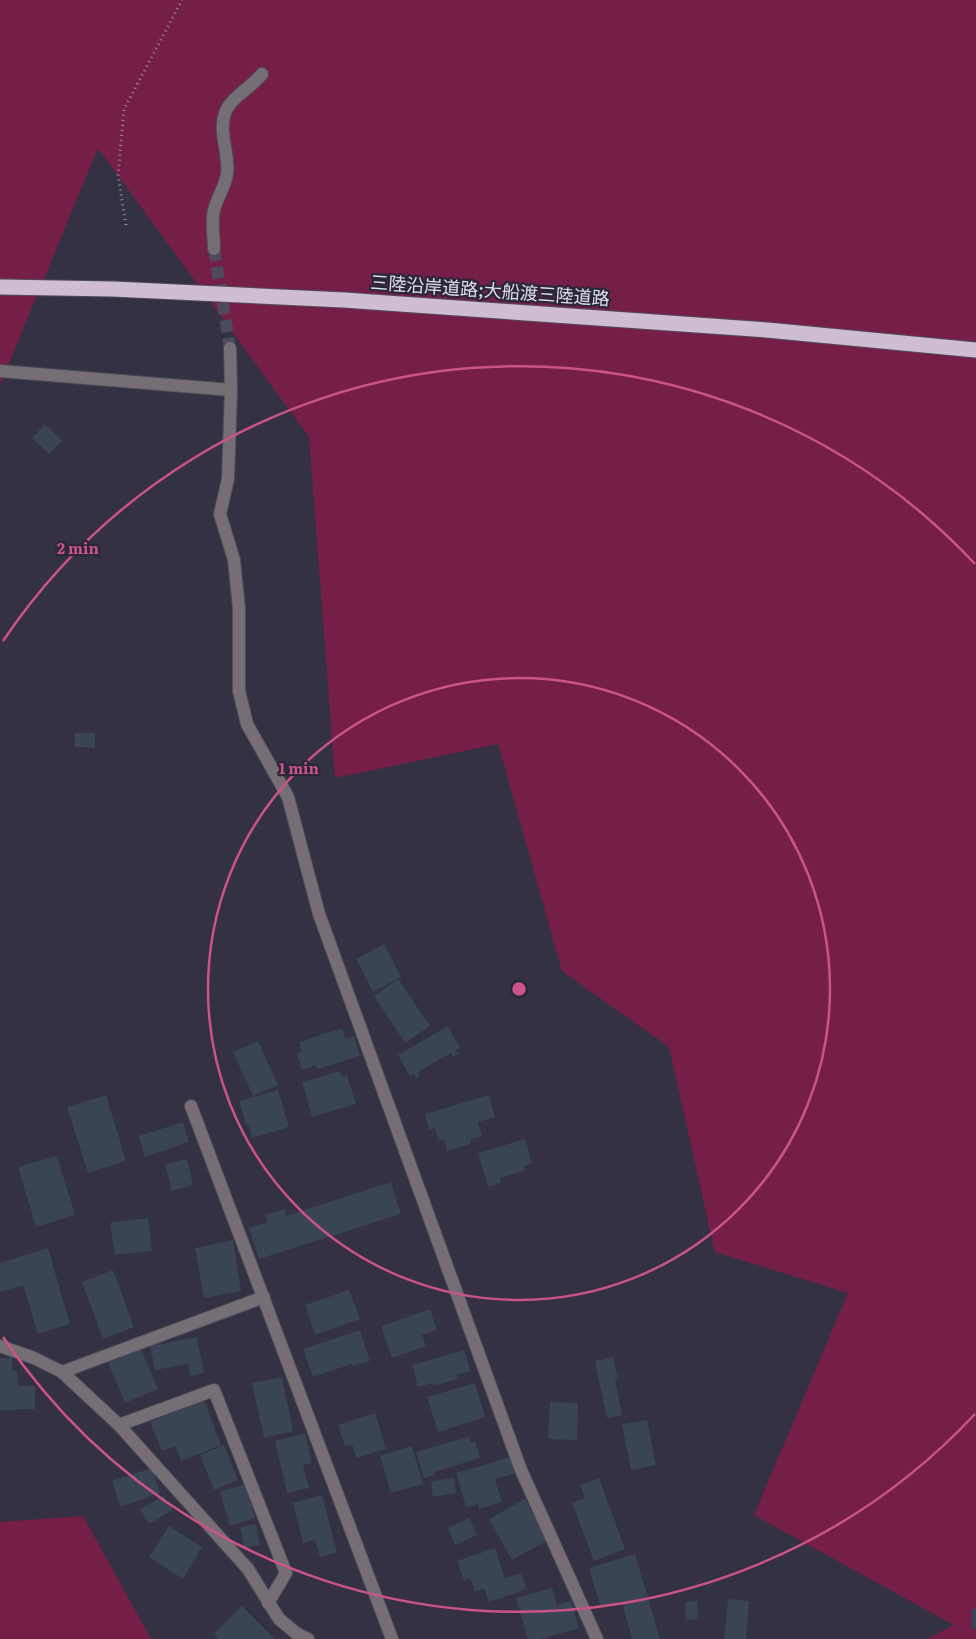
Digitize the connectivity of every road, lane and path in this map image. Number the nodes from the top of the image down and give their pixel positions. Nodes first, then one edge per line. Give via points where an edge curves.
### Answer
1 (182, 0) edge
2 (262, 74) dead end
3 (126, 225) dead end
4 (214, 249) tunnel mouth
5 (0, 287) edge
6 (230, 348) tunnel mouth
7 (976, 350) edge
8 (0, 371) edge
9 (231, 390) junction
10 (191, 1106) dead end
11 (264, 1297) junction
12 (0, 1346) edge
13 (62, 1372) junction
14 (119, 1425) junction
15 (268, 1603) junction
16 (308, 1639) edge
17 (392, 1639) edge
18 (596, 1639) edge

1 - 3 path via 124,109 118,176
2 - 4 street via 225,113 227,174 214,210
5 - 7 highway, 三陸沿岸道路;大船渡三陸道路 via 354,301 767,330
6 - 9 street
8 - 9 street
9 - 18 street via 228,478 220,514 234,560 239,608 239,691 247,724 288,797 319,914 511,1442
10 - 11 street
11 - 13 street
11 - 17 street
12 - 13 street
13 - 14 street
14 - 15 street via 248,1568
14 - 15 street via 214,1390 286,1572
15 - 16 street via 296,1633

